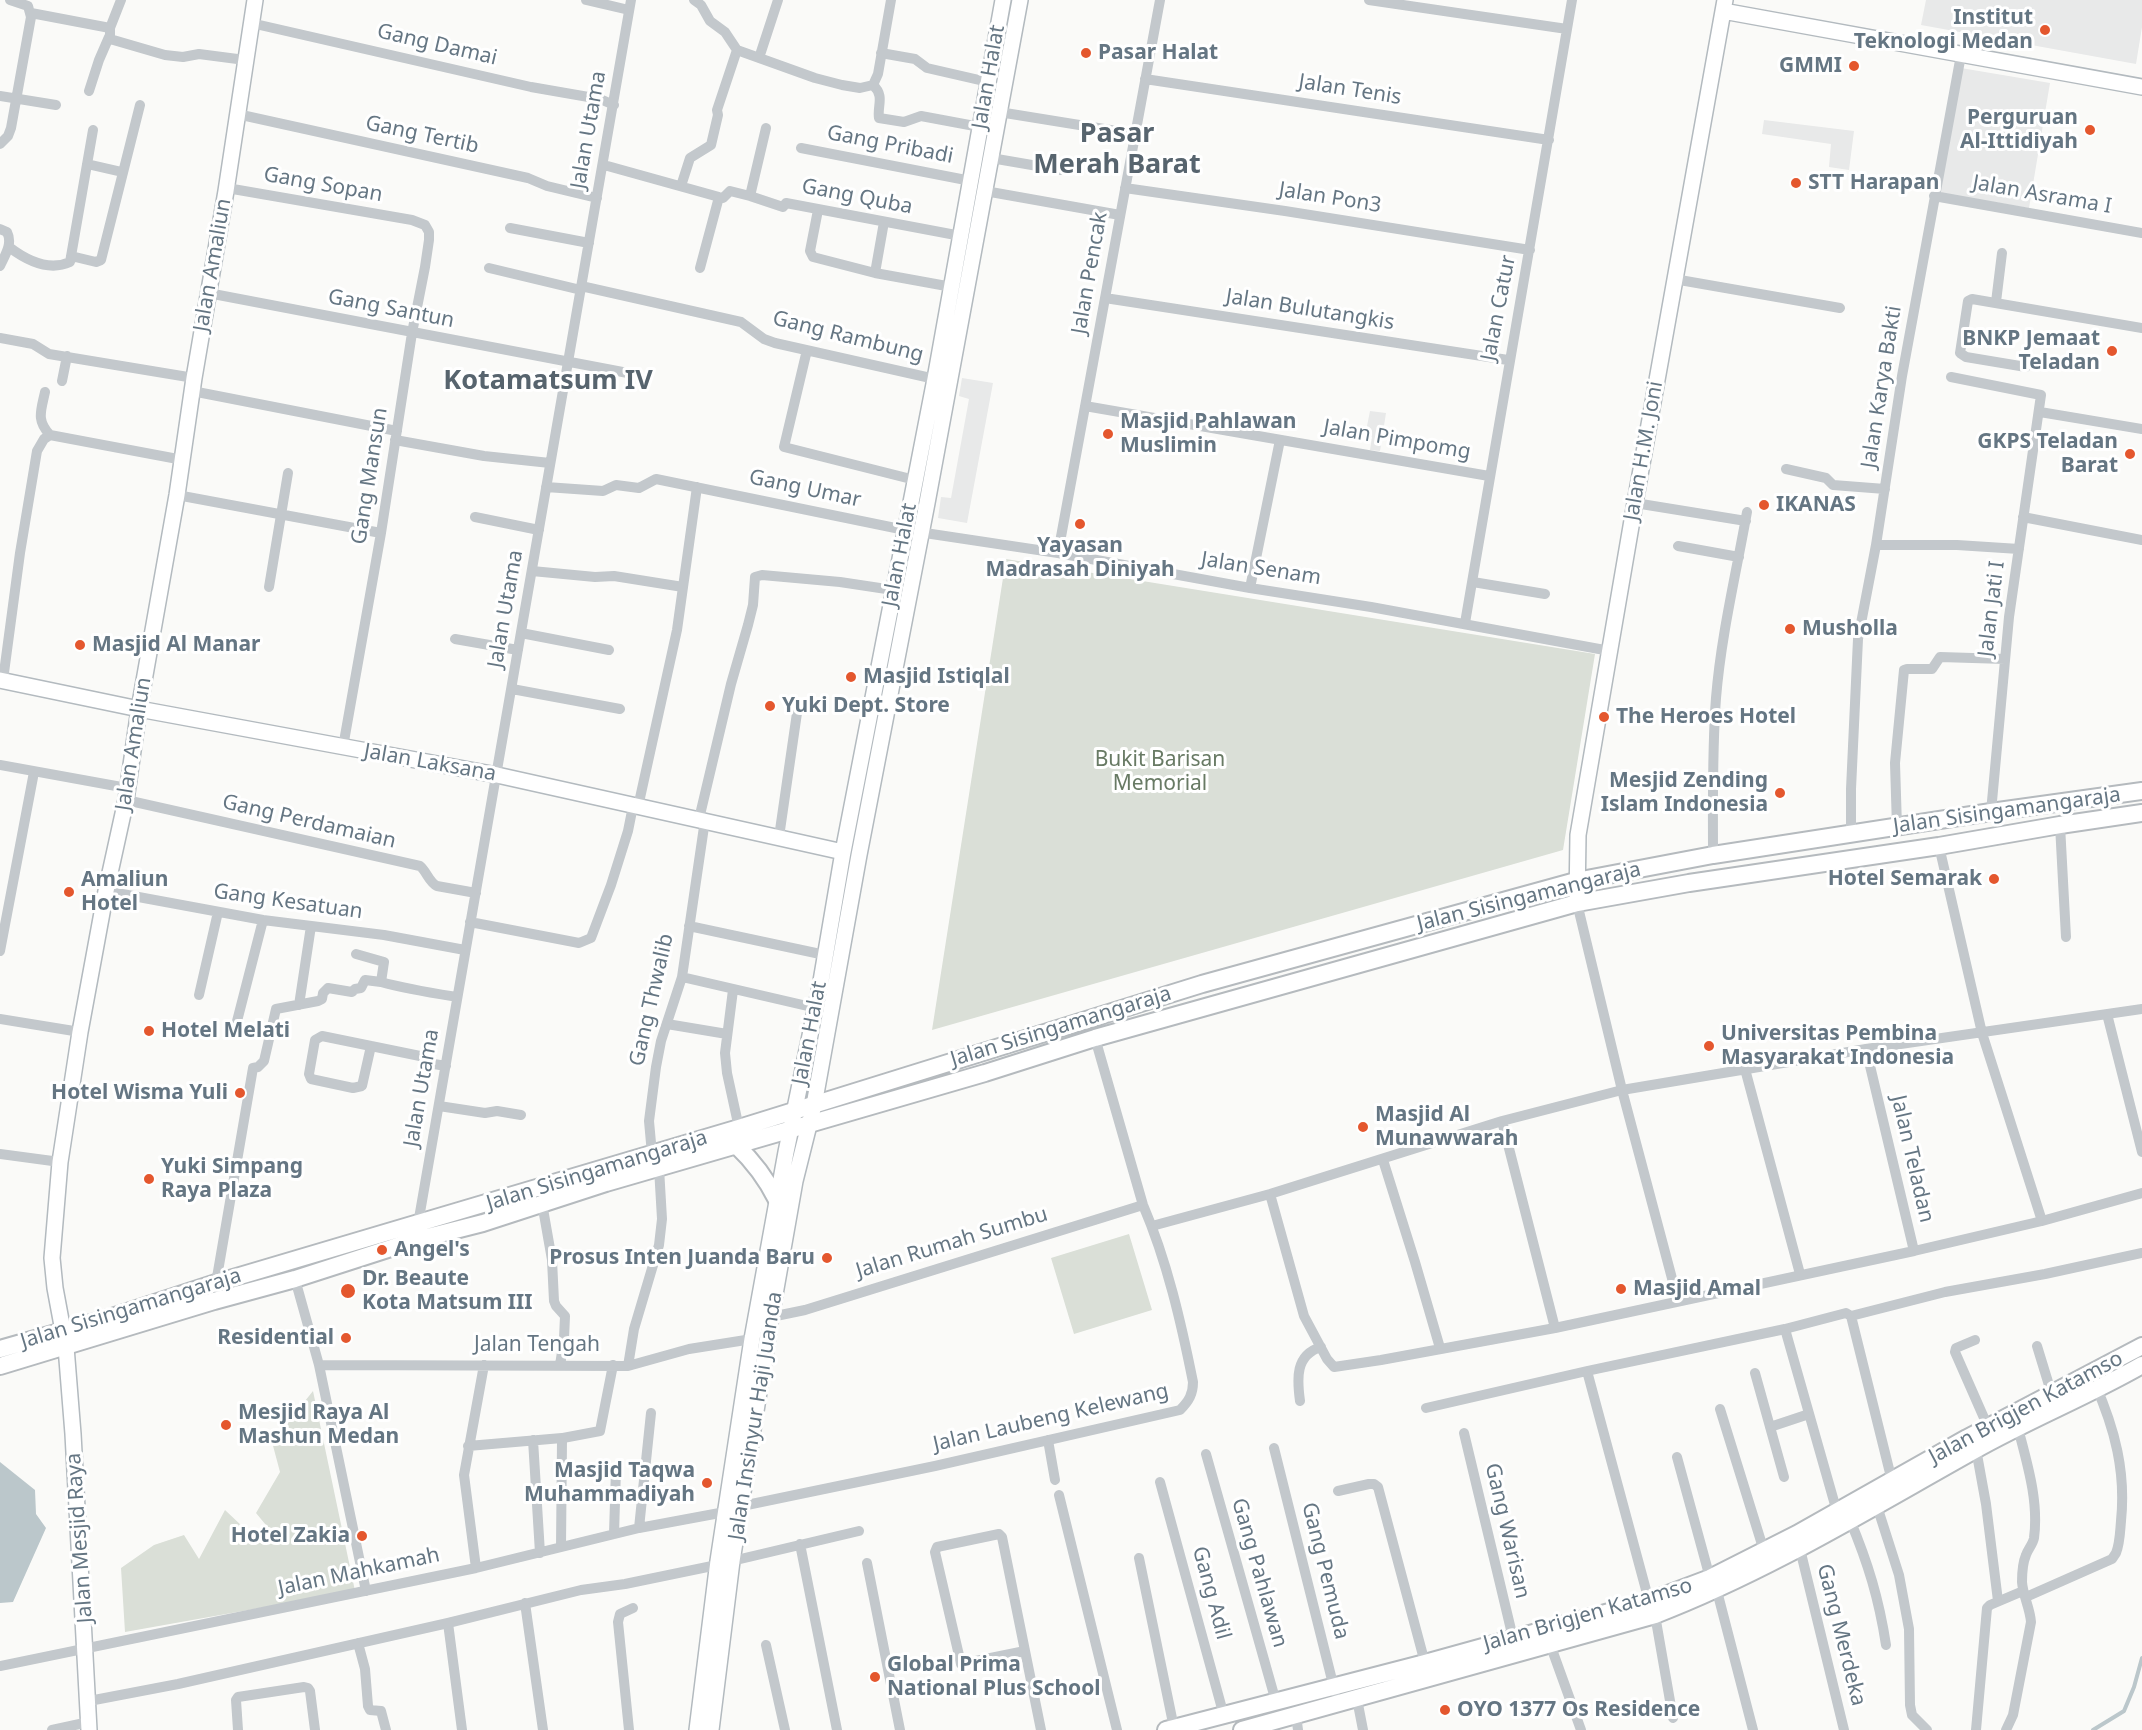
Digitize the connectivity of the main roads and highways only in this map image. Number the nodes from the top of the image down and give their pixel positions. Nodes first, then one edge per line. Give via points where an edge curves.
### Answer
1 (2142, 791) edge
2 (2142, 813) edge
3 (1304, 956) junction
4 (1311, 978) junction
5 (1089, 1020) junction
6 (1095, 1038) junction
7 (736, 1145) junction
8 (656, 1161) junction
9 (777, 1200) road end
10 (65, 1339) junction
11 (2142, 1346) edge
12 (0, 1349) edge
13 (2142, 1365) edge
14 (0, 1366) edge
15 (2094, 1382) junction
16 (1843, 1516) junction
17 (1714, 1584) junction
18 (1652, 1608) junction
19 (1497, 1650) junction
20 (1297, 1722) edge
21 (1170, 1729) edge
22 (1245, 1730) edge

1 - 3 main road, Jalan Sisingamangaraja via 1713,855 1576,881
2 - 4 main road, Jalan Sisingamangaraja via 1577,903
3 - 4 main road
3 - 5 main road, Jalan Sisingamangaraja
4 - 6 main road, Jalan Sisingamangaraja
5 - 6 main road
5 - 8 main road, Jalan Sisingamangaraja via 738,1128
6 - 7 main road, Jalan Sisingamangaraja via 985,1074
7 - 8 main road, Jalan Sisingamangaraja
7 - 9 main road via 753,1161
8 - 10 main road, Jalan Sisingamangaraja via 483,1223 295,1279
8 - 10 main road, Jalan Sisingamangaraja via 216,1283 112,1317
10 - 12 main road, Jalan Sisingamangaraja
10 - 14 main road, Jalan Sisingamangaraja
11 - 15 main road, Jalan Brigjen Katamso
13 - 15 main road, Jalan Brigjen Katamso
15 - 16 main road, Jalan Brigjen Katamso via 1877,1506
15 - 16 main road, Jalan Brigjen Katamso via 2052,1395 1988,1427 1892,1481
16 - 17 main road, Jalan Brigjen Katamso via 1764,1551
16 - 17 main road, Jalan Brigjen Katamso via 1800,1549
17 - 18 main road, Jalan Brigjen Katamso
18 - 19 main road, Jalan Brigjen Katamso via 1550,1644
18 - 19 main road, Jalan Brigjen Katamso via 1513,1638
19 - 20 main road, Jalan Brigjen Katamso via 1338,1704
19 - 21 main road, Jalan Brigjen Katamso via 1425,1662
20 - 22 main road, Jalan Brigjen Katamso

